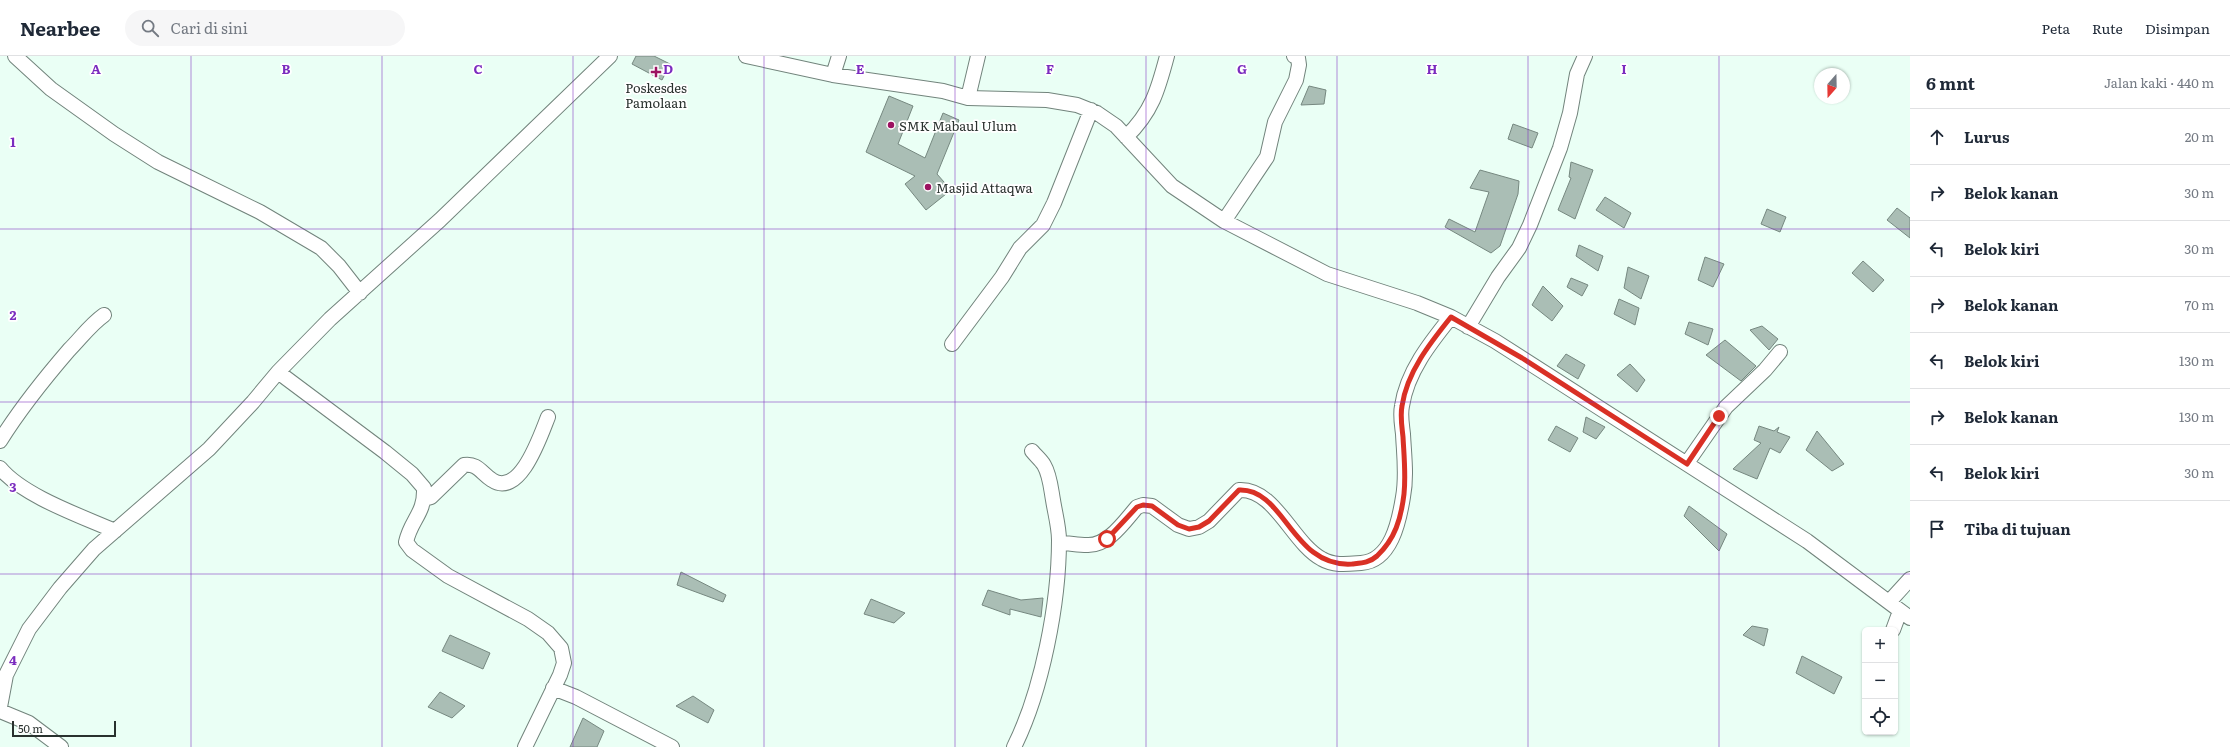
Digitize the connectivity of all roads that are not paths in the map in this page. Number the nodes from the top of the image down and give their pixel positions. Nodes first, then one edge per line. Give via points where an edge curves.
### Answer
1 (14, 56) edge
2 (610, 56) edge
3 (746, 56) edge
4 (839, 56) edge
5 (978, 56) edge
6 (1167, 56) edge
7 (1294, 56) edge
8 (1585, 56) edge
9 (832, 75) junction
10 (968, 98) junction
11 (1091, 110) junction
12 (1126, 137) junction
13 (1224, 220) junction
14 (360, 293) junction
15 (104, 316) dead end
16 (1451, 317) junction
17 (1468, 326) junction
18 (952, 344) dead end
19 (1780, 352) dead end
20 (278, 372) junction
21 (548, 417) dead end
22 (0, 441) edge
23 (1032, 451) dead end
24 (1687, 464) junction
25 (0, 468) edge
26 (424, 499) junction
27 (115, 531) junction
28 (1059, 543) junction
29 (1910, 579) edge
30 (1889, 602) junction
31 (1905, 615) edge
32 (1895, 627) edge
33 (553, 688) junction
34 (0, 707) edge
35 (0, 711) edge
36 (61, 747) edge
37 (525, 747) edge
38 (672, 747) edge
39 (1014, 747) edge

1 - 14 street via 50,89 158,162 260,212 321,248
2 - 14 street via 440,220
3 - 9 street
4 - 9 street
5 - 10 street
6 - 12 street via 1155,98 1146,115
7 - 13 street via 1298,58 1299,65 1296,80 1275,122 1267,157
8 - 17 street via 1577,74 1560,148 1530,225 1519,248
9 - 10 street via 943,91
10 - 11 street via 1047,100
11 - 12 street via 1116,126
11 - 18 street via 1054,204 1043,225 1020,248 990,294
12 - 13 street via 1172,186
13 - 16 street via 1327,274 1418,303
14 - 20 street via 330,319
15 - 22 street via 84,332 50,372
16 - 17 street
16 - 28 street via 1427,346 1409,383 1402,407 1405,468 1399,520 1394,536 1386,548 1370,562 1342,564 1322,560 1301,543 1263,496 1246,489 1239,490 1209,521 1199,527 1189,529 1178,525 1152,506 1143,505 1137,507 1099,544
17 - 24 street
19 - 24 street via 1726,407
20 - 26 street via 412,474 424,488
20 - 27 street via 209,449
21 - 26 street via 524,470 515,478 499,483 477,466 464,465 431,497
23 - 28 street via 1044,465 1050,480
24 - 30 street via 1807,541
25 - 27 street via 14,482 46,500
26 - 33 street via 422,509 408,531 406,542 412,550 448,576 521,615 548,633 561,648 564,663
27 - 34 street via 60,588 29,629 6,676
28 - 39 street via 1051,621 1039,677
29 - 30 street
30 - 31 street
31 - 32 street
33 - 37 street
33 - 38 street via 576,697
35 - 36 street via 29,723

